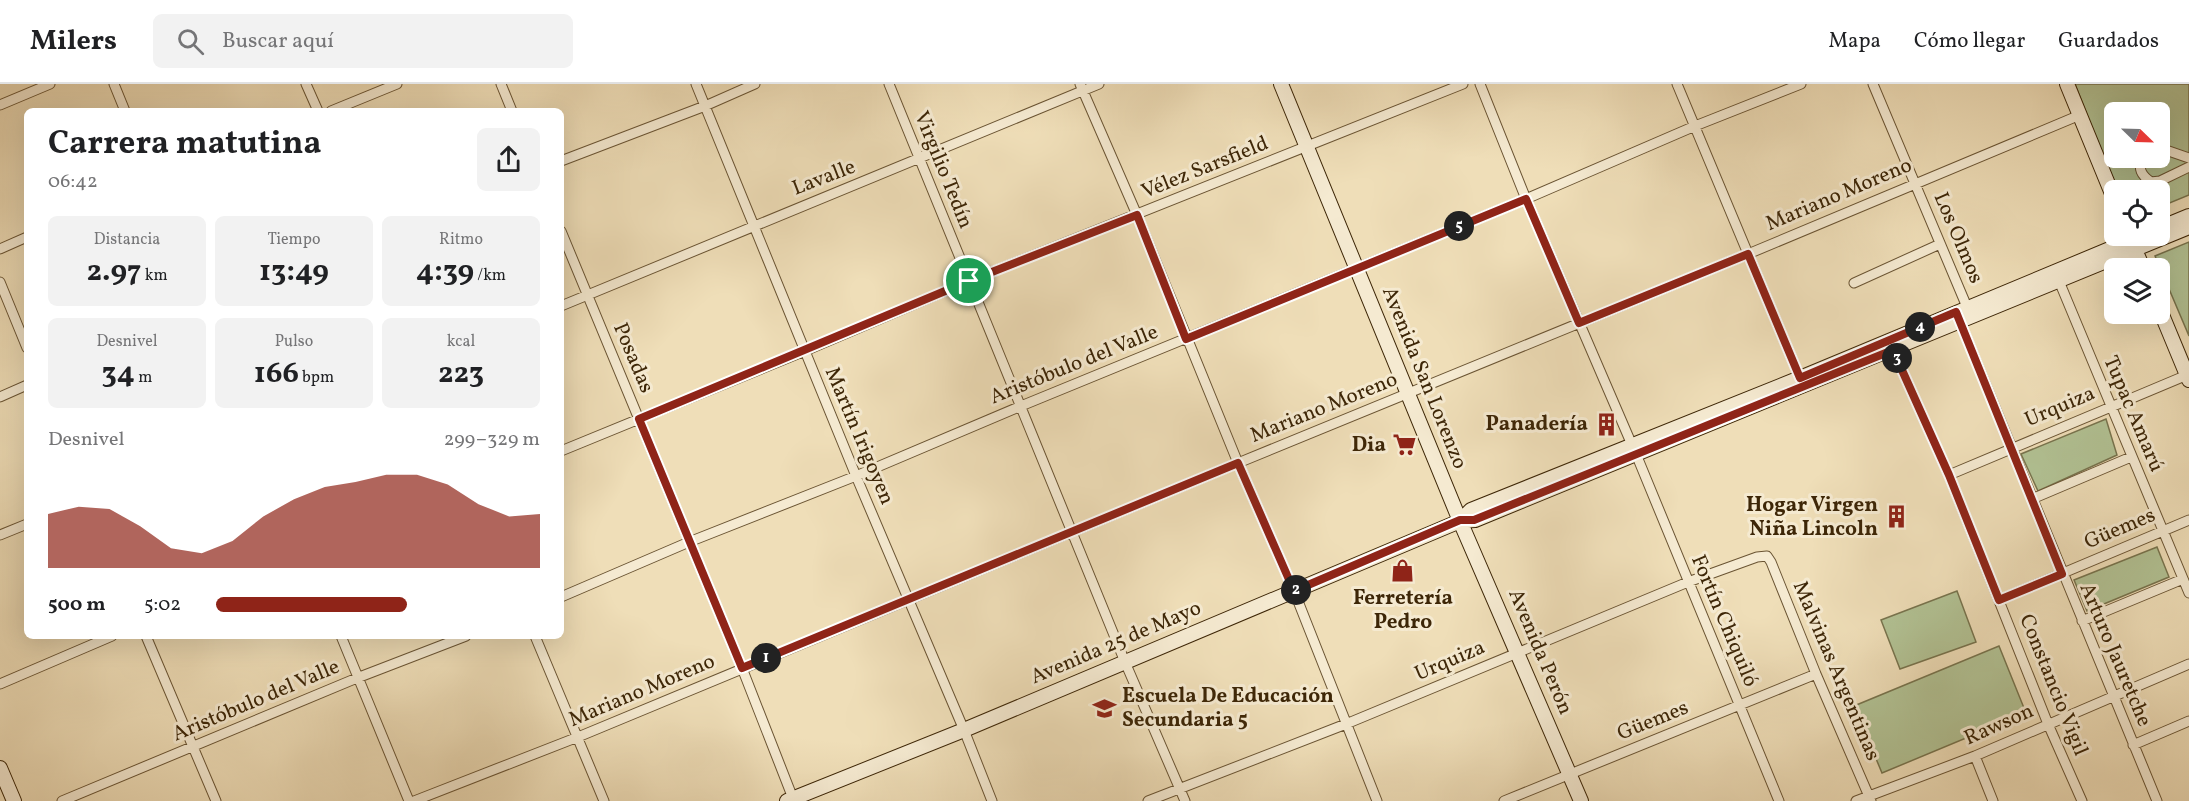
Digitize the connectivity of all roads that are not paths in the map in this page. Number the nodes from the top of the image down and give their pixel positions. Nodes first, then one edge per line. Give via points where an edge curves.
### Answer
1 (50, 84) edge
2 (114, 84) edge
3 (306, 84) edge
4 (397, 84) edge
5 (501, 84) edge
6 (696, 84) edge
7 (755, 84) edge
8 (889, 84) edge
9 (1099, 84) edge
10 (1281, 84) edge
11 (1463, 84) edge
12 (1480, 84) edge
13 (1677, 84) edge
14 (1801, 84) edge
15 (1873, 84) edge
16 (2067, 84) edge
17 (1081, 87) edge
18 (0, 105) edge
19 (705, 106) junction
20 (124, 108) edge
21 (317, 108) edge
22 (338, 108) edge
23 (511, 108) edge
24 (2080, 115) junction
25 (1695, 126) junction
26 (1307, 147) junction
27 (2170, 151) edge
28 (2189, 158) edge
29 (564, 160) edge
30 (918, 160) junction
31 (2189, 166) edge
32 (2140, 168) edge
33 (2106, 180) edge
34 (1915, 182) junction
35 (1526, 199) junction
36 (1137, 215) junction
37 (2189, 216) edge
38 (2170, 224) edge
39 (752, 225) junction
40 (2189, 227) edge
41 (2170, 231) edge
42 (24, 238) edge
43 (564, 239) edge
44 (1941, 244) junction
45 (2120, 246) edge
46 (2123, 246) edge
47 (0, 249) edge
48 (1748, 254) junction
49 (1356, 268) junction
50 (969, 281) junction
51 (2059, 281) junction
52 (0, 282) edge
53 (1854, 283) dead end
54 (586, 295) junction
55 (564, 305) edge
56 (1964, 315) junction
57 (1579, 323) junction
58 (2166, 324) edge
59 (1186, 339) junction
60 (24, 341) edge
61 (1893, 350) junction
62 (805, 351) junction
63 (2188, 378) edge
64 (1802, 382) junction
65 (24, 386) edge
66 (1408, 393) junction
67 (0, 397) edge
68 (1021, 406) junction
69 (2109, 406) junction
70 (639, 419) junction
71 (2012, 447) junction
72 (564, 450) edge
73 (1634, 450) junction
74 (2132, 457) junction
75 (1238, 463) junction
76 (1949, 475) junction
77 (856, 476) junction
78 (2032, 498) junction
79 (1460, 520) junction
80 (2189, 520) edge
81 (24, 525) edge
82 (2163, 530) junction
83 (1072, 533) junction
84 (0, 536) edge
85 (689, 542) junction
86 (1767, 556) joint
87 (2062, 574) junction
88 (2183, 579) junction
89 (1688, 582) junction
90 (1294, 591) junction
91 (2189, 593) edge
92 (564, 596) edge
93 (909, 600) junction
94 (1999, 600) junction
95 (2082, 621) junction
96 (105, 639) edge
97 (147, 639) edge
98 (341, 639) edge
99 (458, 639) edge
100 (536, 639) edge
101 (1517, 653) junction
102 (1125, 662) junction
103 (2189, 664) edge
104 (742, 668) junction
105 (1816, 674) junction
106 (357, 678) junction
107 (0, 684) edge
108 (2113, 698) junction
109 (1740, 705) junction
110 (2189, 721) edge
111 (1346, 724) junction
112 (2048, 724) junction
113 (964, 730) junction
114 (578, 737) junction
115 (2133, 745) junction
116 (193, 747) junction
117 (1975, 756) junction
118 (0, 768) edge
119 (1569, 774) junction
120 (1179, 788) junction
121 (1870, 798) edge
122 (791, 800) edge
123 (14, 801) edge
124 (62, 801) edge
125 (216, 801) edge
126 (410, 801) edge
127 (414, 801) edge
128 (604, 801) edge
129 (992, 801) edge
130 (1148, 801) edge
131 (1185, 801) edge
132 (1377, 801) edge
133 (1504, 801) edge
134 (1581, 801) edge
135 (1779, 801) edge
136 (1856, 801) edge
137 (1993, 801) edge
138 (2082, 801) edge
139 (2157, 801) edge

1 - 18 street
2 - 20 street
3 - 21 street
4 - 22 street
5 - 23 street
6 - 19 street, Martín Irigoyen
7 - 19 street
8 - 30 street, Virgilio Tedín
9 - 17 street, Lavalle
10 - 26 main road, Avenida San Lorenzo
11 - 26 street, Vélez Sarsfield
12 - 35 street, Fortín Chiquiló
13 - 25 street
14 - 25 street, Aristóbulo del Valle
15 - 34 street, Los Olmos
16 - 24 main road
17 - 30 street, Lavalle
17 - 36 street
19 - 29 street
19 - 39 street, Martín Irigoyen
24 - 33 main road
24 - 34 street, Mariano Moreno
25 - 35 street, Aristóbulo del Valle
25 - 48 street
26 - 36 street, Vélez Sarsfield
26 - 49 main road, Avenida San Lorenzo
27 - 28 street
30 - 39 street, Lavalle
30 - 50 street, Virgilio Tedín
31 - 32 street via 2151,182
34 - 44 street, Los Olmos
34 - 48 street, Mariano Moreno
35 - 49 street, Aristóbulo del Valle
35 - 57 street, Fortín Chiquiló
36 - 50 street, Vélez Sarsfield
36 - 59 street
37 - 38 main road
39 - 54 street, Lavalle
39 - 62 street, Martín Irigoyen
40 - 41 main road
42 - 47 street
43 - 54 street, Posadas
44 - 53 street
44 - 56 street, Los Olmos
45 - 56 main road, Avenida 25 de Mayo
46 - 51 main road, Avenida 25 de Mayo
48 - 57 street, Mariano Moreno
48 - 64 street
49 - 59 street, Aristóbulo del Valle
49 - 66 main road, Avenida San Lorenzo
50 - 62 street, Vélez Sarsfield
50 - 68 street, Virgilio Tedín
51 - 56 main road, Avenida 25 de Mayo
51 - 69 street, Tupac Amarú
52 - 60 street
54 - 55 street, Lavalle
54 - 70 street, Posadas
56 - 61 main road, Avenida 25 de Mayo
56 - 64 main road, Avenida 25 de Mayo
56 - 71 street, Arturo Jauretche
57 - 66 street, Mariano Moreno
57 - 73 street, Fortín Chiquiló
58 - 63 main road
59 - 68 street, Aristóbulo del Valle
59 - 75 street
61 - 64 main road, Avenida 25 de Mayo
61 - 76 street, Constancio Vigil
62 - 70 street, Vélez Sarsfield
62 - 77 street, Martín Irigoyen
63 - 69 street, Urquiza
64 - 73 main road, Avenida 25 de Mayo
65 - 67 street
66 - 75 street, Mariano Moreno
66 - 79 main road, Avenida San Lorenzo
68 - 77 street, Aristóbulo del Valle
68 - 83 street, Virgilio Tedín
69 - 71 street, Urquiza
69 - 74 street, Tupac Amarú
70 - 72 street, Vélez Sarsfield
70 - 85 street, Posadas
71 - 76 street, Urquiza
71 - 78 street, Arturo Jauretche
73 - 79 main road, Avenida 25 de Mayo via 1471,510
73 - 89 street, Fortín Chiquiló
74 - 78 street
74 - 82 street, Tupac Amarú
75 - 83 street, Mariano Moreno
75 - 90 street
76 - 94 street, Constancio Vigil
77 - 85 street, Aristóbulo del Valle
77 - 93 street, Martín Irigoyen
78 - 87 street, Arturo Jauretche
79 - 90 main road, Avenida 25 de Mayo
79 - 101 main road, Avenida Perón
80 - 82 street, Güemes
81 - 84 street
82 - 87 street, Güemes
82 - 88 street, Tupac Amarú
83 - 93 street, Mariano Moreno
83 - 102 street, Virgilio Tedín
85 - 92 street, Aristóbulo del Valle
85 - 104 street, Posadas
86 - 89 street, Urquiza
86 - 105 street, Malvinas Argentinas
87 - 94 street, Güemes
87 - 95 street, Arturo Jauretche
88 - 91 street, Tupac Amarú
88 - 95 street
89 - 101 street, Urquiza
89 - 109 street, Fortín Chiquiló
90 - 102 main road, Avenida 25 de Mayo
90 - 111 street
93 - 104 street, Mariano Moreno
93 - 113 street, Martín Irigoyen
94 - 112 street, Constancio Vigil
95 - 108 street, Arturo Jauretche
96 - 107 street
97 - 116 street
98 - 106 street
99 - 106 street, Aristóbulo del Valle
100 - 114 street
101 - 111 street, Urquiza
101 - 119 main road, Avenida Perón
102 - 113 main road, Avenida 25 de Mayo
102 - 120 street, Virgilio Tedín
103 - 108 street, Rawson
104 - 114 street, Mariano Moreno
104 - 122 street, Posadas
105 - 109 street, Güemes
105 - 121 street, Malvinas Argentinas
106 - 116 street, Aristóbulo del Valle
106 - 126 street
108 - 112 street, Rawson
108 - 115 street, Arturo Jauretche
109 - 119 street, Güemes
109 - 135 street, Fortín Chiquiló
110 - 115 street
111 - 120 street, Urquiza
111 - 132 street
112 - 117 street, Rawson
112 - 138 street, Constancio Vigil
113 - 122 main road, Avenida 25 de Mayo
113 - 129 street, Martín Irigoyen
114 - 127 street, Mariano Moreno
114 - 128 street
115 - 139 street, Arturo Jauretche
116 - 124 street, Aristóbulo del Valle
116 - 125 street
117 - 121 street, Rawson
117 - 137 street
118 - 123 main road
119 - 133 street, Güemes
119 - 134 main road, Avenida Perón
120 - 130 street, Urquiza
120 - 131 street, Virgilio Tedín
121 - 136 street, Rawson

